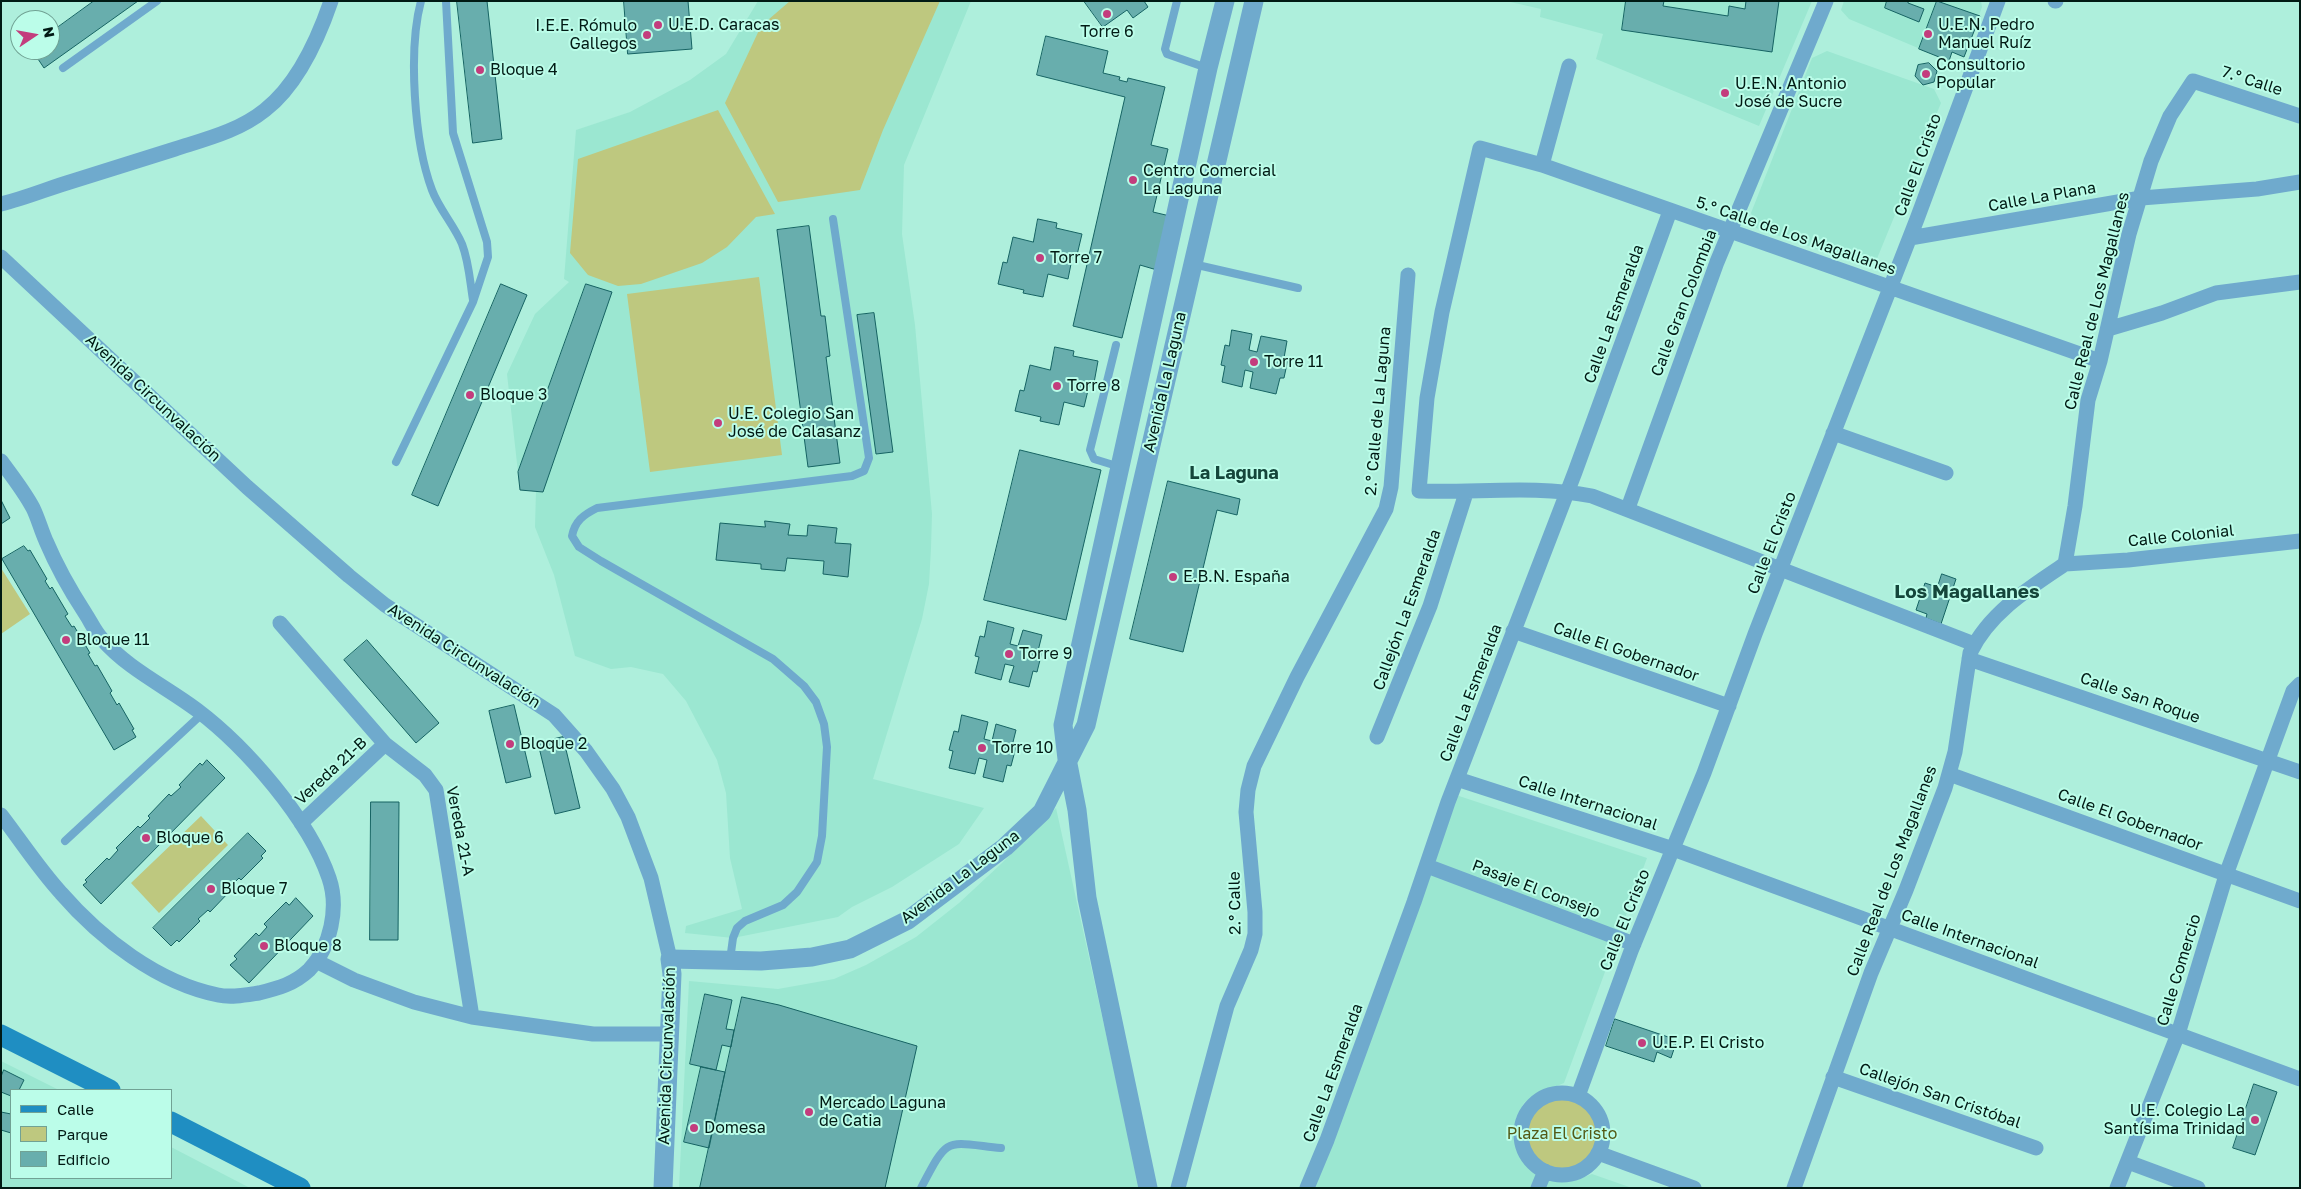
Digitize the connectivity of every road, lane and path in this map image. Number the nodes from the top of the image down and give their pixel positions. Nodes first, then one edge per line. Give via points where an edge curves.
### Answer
1 (157, 1) edge
2 (331, 1) edge
3 (421, 1) edge
4 (446, 1) edge
5 (1177, 1) edge
6 (1225, 1) edge
7 (1254, 1) edge
8 (1826, 1) edge
9 (1998, 1) edge
10 (1569, 66) dead end
11 (63, 68) dead end
12 (1208, 68) junction
13 (2193, 80) joint
14 (2300, 116) edge
15 (1542, 165) junction
16 (2300, 182) edge
17 (2141, 198) junction
18 (1, 204) edge
19 (1670, 211) junction
20 (834, 218) dead end
21 (1730, 232) junction
22 (1910, 238) junction
23 (1, 257) edge
24 (1192, 264) junction
25 (1408, 276) dead end
26 (2300, 282) edge
27 (1890, 287) junction
28 (1298, 288) dead end
29 (473, 302) junction
30 (2108, 329) junction
31 (1116, 345) dead end
32 (2100, 361) junction
33 (1834, 433) junction
34 (1, 460) edge
35 (396, 462) dead end
36 (1120, 467) junction
37 (1946, 473) dead end
38 (1567, 491) junction
39 (1466, 492) junction
40 (1628, 508) junction
41 (2300, 541) edge
42 (2065, 564) junction
43 (1781, 570) junction
44 (280, 623) dead end
45 (1513, 631) junction
46 (1974, 644) junction
47 (1969, 658) junction
48 (1297, 677) joint
49 (2300, 684) edge
50 (1728, 706) junction
51 (202, 714) junction
52 (1377, 737) dead end
53 (385, 744) junction
54 (1067, 759) junction
55 (2267, 760) junction
56 (2300, 772) edge
57 (1949, 774) junction
58 (1456, 779) junction
59 (1, 815) edge
60 (301, 823) junction
61 (65, 841) dead end
62 (1673, 849) junction
63 (1427, 866) junction
64 (2226, 872) junction
65 (2300, 901) edge
66 (1890, 928) junction
67 (1634, 944) junction
68 (670, 959) junction
69 (730, 960) junction
70 (316, 962) junction
71 (472, 1017) junction
72 (669, 1034) junction
73 (2178, 1034) junction
74 (1, 1035) edge
75 (1833, 1077) junction
76 (2300, 1079) edge
77 (108, 1089) edge
78 (1578, 1096) junction
79 (172, 1123) edge
80 (1002, 1148) dead end
81 (2036, 1148) dead end
82 (1598, 1153) junction
83 (2128, 1162) junction
84 (1545, 1171) junction
85 (300, 1188) edge
86 (663, 1188) edge
87 (921, 1188) edge
88 (1148, 1188) edge
89 (1178, 1188) edge
90 (1307, 1188) edge
91 (1538, 1188) edge
92 (1694, 1188) edge
93 (1794, 1188) edge
94 (2118, 1188) edge
95 (2198, 1188) edge

1 - 11 lane
2 - 18 street via 288,88 266,110 248,122 141,161
3 - 29 lane via 413,68 427,173 433,192 462,243
4 - 29 lane via 453,133 488,242 488,257
5 - 12 lane via 1166,54
6 - 12 street, Avenida La Laguna
7 - 24 street, Avenida La Laguna
8 - 21 street, Calle Gran Colombia
9 - 22 street, Calle El Cristo
10 - 15 street
12 - 36 street, Avenida La Laguna
13 - 14 street, 7.° Calle
13 - 17 street, Calle Real de Los Magallanes via 2170,116 2151,160
15 - 19 street, 5.° Calle de Los Magallanes
15 - 39 street, 5.° Calle de Los Magallanes via 1480,148 1442,312 1427,398 1419,490
16 - 17 street, Calle La Plana via 2257,189
17 - 22 street, Calle La Plana
17 - 30 street, Calle Real de Los Magallanes via 2116,284
19 - 21 street, 5.° Calle de Los Magallanes
19 - 38 street, Calle La Esmeralda
20 - 69 lane via 869,458 864,471 852,476 597,508 574,525 572,536 579,547 601,561 773,659 804,686 816,702 828,747 822,836 816,862 797,892 783,905 737,928
21 - 27 street, 5.° Calle de Los Magallanes
21 - 40 street, Calle Gran Colombia
22 - 27 street, Calle El Cristo
23 - 68 street, Avenida Circunvalación via 247,487 349,576 385,604 554,715 586,751 628,817 651,878
24 - 28 lane
24 - 54 street, Avenida La Laguna via 1086,725
25 - 48 street, 2.° Calle de La Laguna via 1391,487 1386,509
26 - 30 street via 2216,293
27 - 32 street, 5.° Calle de Los Magallanes
27 - 33 street, Calle El Cristo
29 - 35 lane
30 - 32 street, Calle Real de Los Magallanes
31 - 36 lane via 1090,450 1094,459
32 - 42 street, Calle Real de Los Magallanes via 2088,400
33 - 37 street
33 - 43 street, Calle El Cristo
34 - 51 street via 34,509 66,583 100,637 117,656
36 - 54 street, Avenida La Laguna via 1063,725
38 - 39 street
38 - 40 street
38 - 45 street, Calle La Esmeralda
39 - 52 street, Callejón La Esmeralda via 1430,606
40 - 43 street
41 - 42 street, Calle Colonial
42 - 46 street, Calle Real de Los Magallanes via 2031,586 1989,623
43 - 46 street
43 - 50 street, Calle El Cristo
44 - 53 street, Vereda 21-A
45 - 50 street, Calle El Gobernador
45 - 58 street, Calle La Esmeralda
46 - 47 street, Calle Real de Los Magallanes
47 - 55 street, Calle San Roque
47 - 57 street, Calle Real de Los Magallanes
48 - 89 street, 2.° Calle via 1254,766 1248,790 1246,812 1255,934 1227,1006
49 - 55 street, Calle Comercio via 2293,691
50 - 62 street, Calle El Cristo
51 - 60 street via 232,740 286,800
51 - 61 lane
53 - 60 street, Vereda 21-B
53 - 71 street, Vereda 21-A via 425,775 436,790
54 - 69 street, Avenida La Laguna via 1042,812 1005,847 908,920 850,949 812,957
54 - 88 street, Avenida La Laguna via 1077,810 1087,898
55 - 56 street, Calle San Roque
55 - 64 street, Calle Comercio
57 - 64 street, Calle El Gobernador
57 - 66 street, Calle Real de Los Magallanes
58 - 62 street, Calle Internacional
58 - 63 street, Calle La Esmeralda
59 - 70 street via 79,912 137,960 178,982 218,995 253,994 284,987 299,979
60 - 70 street via 334,895 330,927
62 - 66 street, Calle Internacional
62 - 67 street, Calle El Cristo
63 - 67 street, Pasaje El Consejo
63 - 90 street, Calle La Esmeralda
64 - 65 street, Calle El Gobernador
64 - 73 street, Calle Comercio
66 - 73 street, Calle Internacional
66 - 75 street, Calle Real de Los Magallanes
67 - 78 street, Calle El Cristo
68 - 69 street, Avenida La Laguna
68 - 72 street, Avenida Circunvalación
70 - 71 street via 414,1002
71 - 72 street via 593,1034
72 - 86 street, Avenida Circunvalación
73 - 76 street, Calle Internacional
73 - 83 street, Calle Comercio
74 - 77 main road
75 - 81 street, Callejón San Cristóbal
75 - 93 street, Calle Real de Los Magallanes
78 - 82 street via 1586,1100 1599,1117 1603,1138
78 - 84 street via 1566,1093 1545,1096 1532,1106 1524,1120 1522,1141 1525,1151
79 - 85 main road
80 - 87 lane via 954,1143 945,1147
82 - 84 street via 1588,1166 1579,1171 1558,1175
82 - 92 street
83 - 94 street, Calle Comercio
83 - 95 street
84 - 91 street

